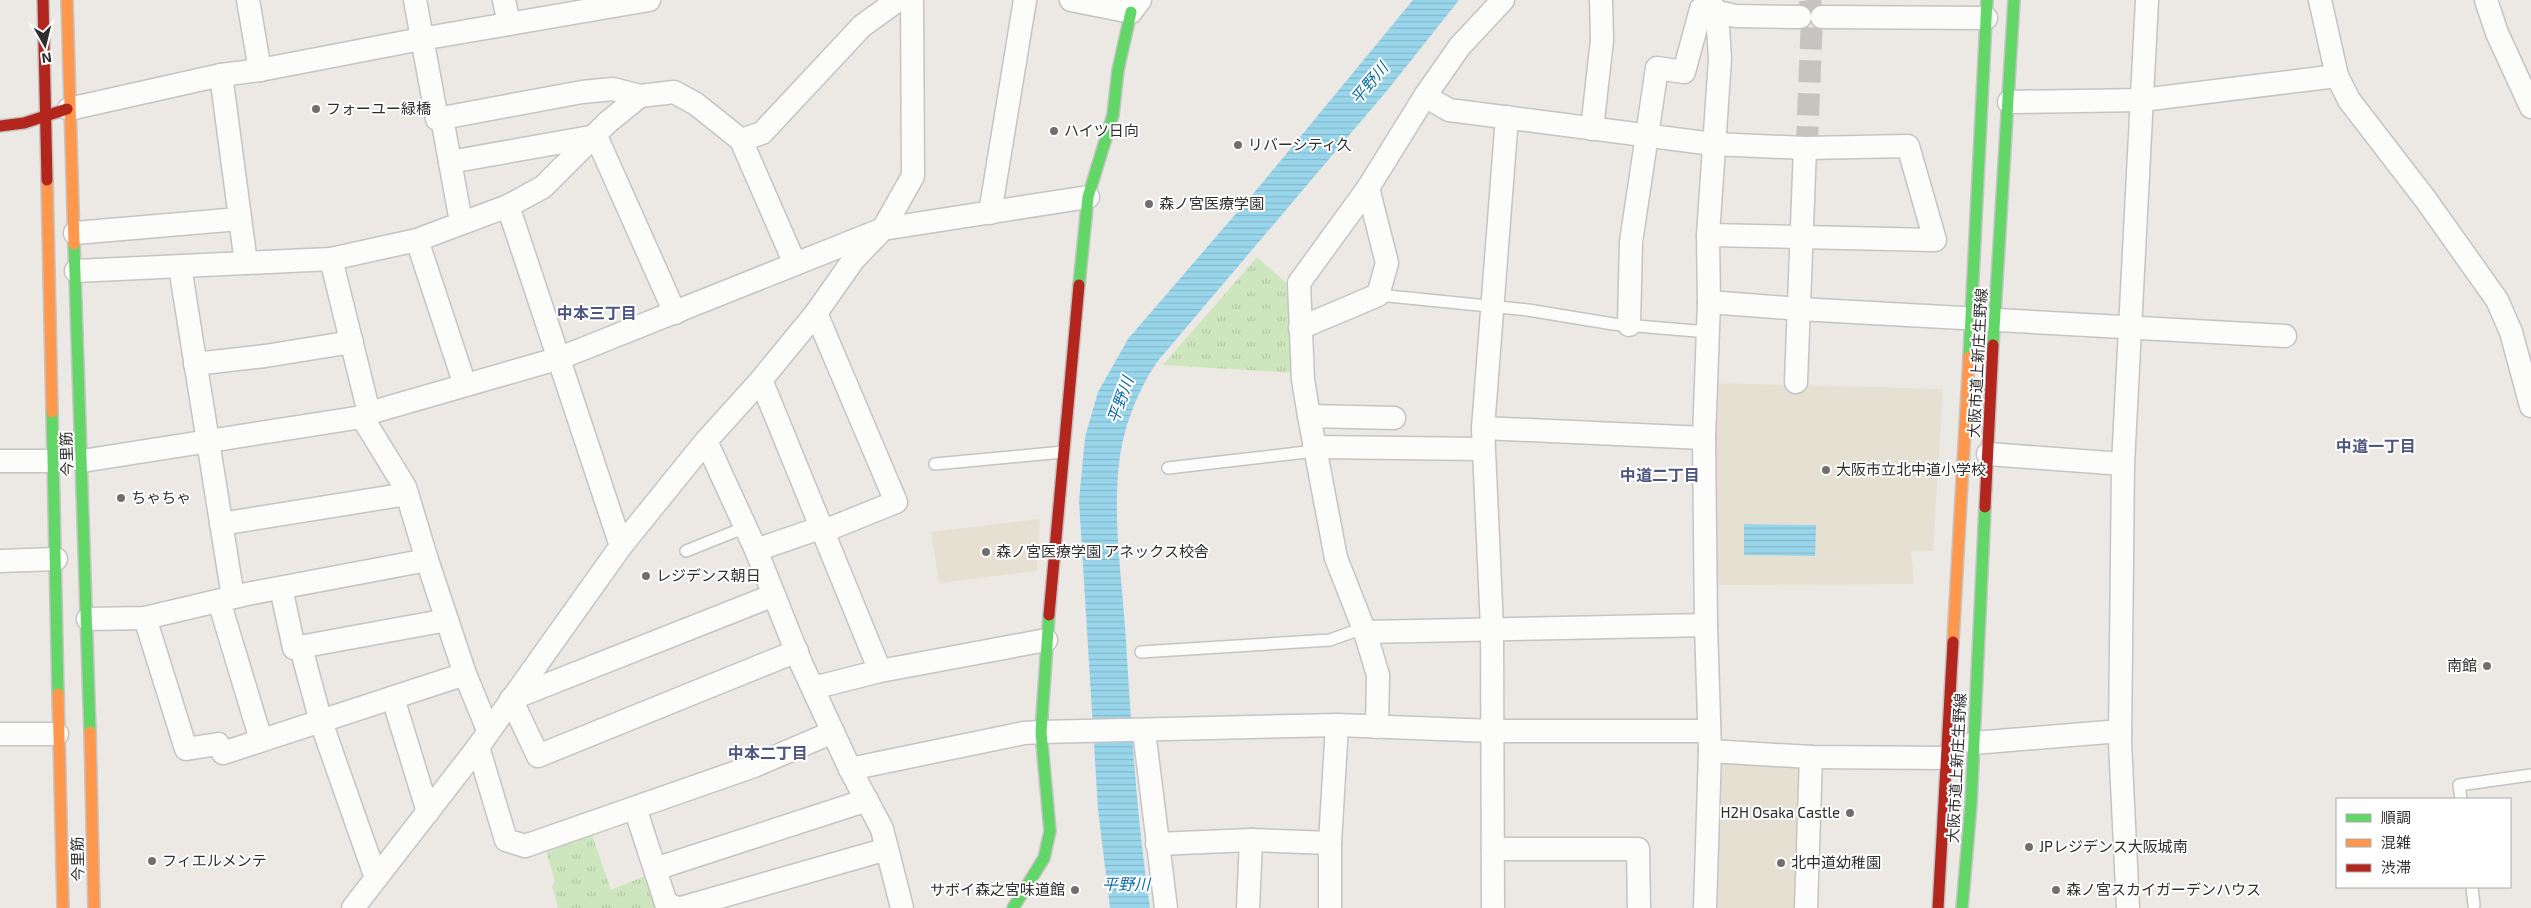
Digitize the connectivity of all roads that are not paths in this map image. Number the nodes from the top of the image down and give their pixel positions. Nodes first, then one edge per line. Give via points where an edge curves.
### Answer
1 (43, 0) edge
2 (67, 0) edge
3 (248, 0) edge
4 (415, 0) edge
5 (504, 0) edge
6 (898, 0) edge
7 (912, 0) edge
8 (1025, 0) edge
9 (1071, 0) edge
10 (1504, 0) edge
11 (1601, 0) edge
12 (2014, 0) edge
13 (2147, 0) edge
14 (2320, 0) edge
15 (2486, 0) edge
16 (635, 1) edge
17 (1713, 5) edge
18 (1136, 6) edge
19 (1986, 9) edge
20 (509, 24) junction
21 (421, 38) junction
22 (260, 70) junction
23 (220, 75) junction
24 (2337, 76) junction
25 (640, 96) junction
26 (1425, 96) junction
27 (2142, 100) junction
28 (2009, 102) junction
29 (2531, 107) edge
30 (69, 109) junction
31 (46, 115) junction
32 (1507, 117) junction
33 (442, 118) junction
34 (0, 126) edge
35 (1592, 129) junction
36 (596, 136) junction
37 (1646, 136) junction
38 (741, 140) junction
39 (1713, 144) junction
40 (1805, 148) junction
41 (450, 162) junction
42 (1368, 188) junction
43 (1088, 197) junction
44 (508, 206) junction
45 (990, 213) junction
46 (239, 219) junction
47 (461, 222) junction
48 (883, 229) junction
49 (75, 233) junction
50 (1708, 235) junction
51 (1803, 237) junction
52 (417, 240) junction
53 (331, 259) junction
54 (246, 263) junction
55 (795, 264) junction
56 (180, 267) junction
57 (76, 271) junction
58 (1378, 295) junction
59 (1709, 302) junction
60 (1492, 306) junction
61 (1800, 309) junction
62 (674, 312) junction
63 (816, 313) junction
64 (1972, 318) junction
65 (1995, 320) junction
66 (1630, 325) junction
67 (2130, 327) junction
68 (1300, 328) junction
69 (1708, 332) junction
70 (2285, 336) dead end
71 (352, 342) junction
72 (560, 358) junction
73 (196, 364) junction
74 (761, 380) junction
75 (1796, 382) dead end
76 (465, 385) junction
77 (2531, 406) edge
78 (366, 415) junction
79 (1309, 416) junction
80 (1394, 418) dead end
81 (1704, 438) junction
82 (1483, 439) junction
83 (208, 440) junction
84 (706, 441) junction
85 (1315, 449) junction
86 (1063, 452) junction
87 (1988, 454) junction
88 (0, 461) edge
89 (82, 461) junction
90 (54, 462) junction
91 (935, 464) dead end
92 (2123, 464) junction
93 (1168, 468) dead end
94 (408, 494) junction
95 (221, 524) junction
96 (746, 527) junction
97 (823, 529) junction
98 (621, 546) junction
99 (756, 550) junction
100 (686, 551) dead end
101 (56, 559) junction
102 (0, 560) edge
103 (427, 560) junction
104 (281, 588) junction
105 (774, 595) junction
106 (226, 599) junction
107 (145, 618) junction
108 (88, 619) junction
109 (447, 620) junction
110 (1706, 625) junction
111 (1492, 628) junction
112 (1364, 630) junction
113 (1046, 640) junction
114 (302, 648) junction
115 (797, 651) junction
116 (1141, 652) dead end
117 (880, 671) junction
118 (465, 674) junction
119 (813, 688) junction
120 (393, 698) junction
121 (511, 699) junction
122 (321, 722) junction
123 (1337, 726) junction
124 (1377, 727) junction
125 (1141, 731) junction
126 (1493, 731) junction
127 (2120, 731) junction
128 (833, 732) junction
129 (1041, 732) junction
130 (0, 734) edge
131 (57, 734) junction
132 (483, 739) junction
133 (261, 740) junction
134 (1710, 741) junction
135 (1974, 742) junction
136 (1810, 757) junction
137 (1947, 758) junction
138 (850, 769) junction
139 (2531, 775) edge
140 (2461, 798) edge
141 (867, 800) junction
142 (635, 808) junction
143 (428, 812) junction
144 (1250, 840) junction
145 (1330, 843) junction
146 (1157, 844) junction
147 (887, 849) junction
148 (1493, 849) junction
149 (655, 869) junction
150 (376, 878) junction
151 (2472, 888) edge
152 (2474, 905) dead end
153 (63, 908) edge
154 (94, 908) edge
155 (353, 908) edge
156 (677, 908) edge
157 (681, 908) edge
158 (902, 908) edge
159 (1013, 908) edge
160 (1166, 908) edge
161 (1248, 908) edge
162 (1330, 908) edge
163 (1493, 908) edge
164 (1638, 908) edge
165 (1705, 908) edge
166 (1806, 908) edge
167 (1938, 908) edge
168 (1962, 908) edge
169 (2128, 908) edge

1 - 31 main road, 今里筋
2 - 30 main road, 今里筋
3 - 22 street
4 - 21 street
5 - 20 street
6 - 38 street via 862,26 762,133
7 - 48 street via 912,176
8 - 45 street
9 - 18 street
10 - 26 street via 1460,46
11 - 35 street via 1602,40
12 - 28 main road, 大阪市道上新庄生野線
13 - 27 street
14 - 24 street
15 - 29 street via 2497,33
16 - 20 street
17 - 19 street via 1736,16 1811,17
17 - 37 street via 1701,9 1684,72 1656,68
17 - 39 street via 1720,59
18 - 43 main road via 1118,70 1113,115
19 - 64 main road, 大阪市道上新庄生野線
20 - 21 street
21 - 22 street
21 - 33 street via 437,119
22 - 23 street
23 - 30 street
23 - 46 street
24 - 27 street
24 - 77 street via 2349,100 2497,300 2511,332
25 - 33 street via 613,89 582,92
25 - 36 street
25 - 38 street via 674,92 696,104
26 - 32 street via 1449,110
26 - 42 street
27 - 28 street
27 - 67 street
28 - 65 main road, 大阪市道上新庄生野線
30 - 31 main road
30 - 49 main road, 今里筋
31 - 34 main road via 24,123
31 - 90 main road, 今里筋
32 - 35 street
32 - 60 street
33 - 41 street
35 - 37 street
36 - 41 street
36 - 44 street via 543,187
36 - 62 street
37 - 39 street
37 - 66 street via 1631,242
38 - 55 street
39 - 40 street
39 - 50 street
40 - 51 street
40 - 51 street via 1908,146 1936,240
41 - 47 street
42 - 58 street via 1387,263
42 - 68 street via 1299,282
43 - 45 street
43 - 86 main road
44 - 47 street
44 - 72 street
45 - 48 street
46 - 49 street
46 - 54 street
47 - 52 street
48 - 55 street
48 - 63 street via 854,259
49 - 57 main road, 今里筋
50 - 51 street
50 - 59 street
51 - 61 street
52 - 53 street
52 - 76 street
53 - 54 street
53 - 71 street
54 - 56 street
55 - 62 street
56 - 57 street
56 - 73 street
57 - 89 main road, 今里筋
58 - 60 lane
58 - 68 street
59 - 61 street
59 - 69 street
60 - 66 lane
60 - 82 street
61 - 64 street
61 - 75 street
62 - 72 street
63 - 74 street
63 - 97 street via 896,502
64 - 65 street
64 - 137 main road, 大阪市道上新庄生野線
65 - 67 street
65 - 87 main road, 大阪市道上新庄生野線
66 - 69 lane
67 - 70 street
67 - 92 street
68 - 79 street
69 - 81 street
71 - 73 street
71 - 78 street
72 - 76 street
72 - 98 street
73 - 83 street
74 - 84 street
74 - 97 street
76 - 78 street
78 - 83 street
78 - 94 street
79 - 80 street
79 - 85 street
81 - 82 street
81 - 110 street
82 - 85 street
82 - 111 street
83 - 89 street
83 - 95 street
84 - 96 street
84 - 98 street
85 - 93 lane
85 - 112 street via 1336,558
86 - 91 lane
86 - 113 main road
87 - 92 street
87 - 135 main road, 大阪市道上新庄生野線
88 - 90 street
89 - 108 main road, 今里筋
90 - 101 main road, 今里筋
92 - 127 street
94 - 95 street
94 - 103 street
95 - 106 street
96 - 99 street
96 - 100 lane
97 - 99 street
97 - 117 street
98 - 121 street
99 - 105 street
101 - 102 street
101 - 131 main road, 今里筋
103 - 104 street
103 - 109 street
104 - 106 street
104 - 114 street via 294,648
105 - 115 street
105 - 121 street
106 - 107 street
106 - 133 street
107 - 108 street
107 - 133 street via 186,749 218,744 223,753
108 - 154 main road, 今里筋
109 - 114 street
109 - 118 street
110 - 111 street
110 - 134 street
111 - 112 street
111 - 126 street
112 - 116 lane via 1330,640
112 - 124 street via 1378,675
113 - 117 street
113 - 129 main road
114 - 122 street
115 - 119 street
115 - 121 street via 538,756
117 - 119 street
118 - 120 street
118 - 132 street
119 - 128 street
120 - 122 street
120 - 143 street
121 - 132 street
122 - 133 street
122 - 150 street
123 - 124 street
123 - 125 street
123 - 145 street
124 - 126 street
125 - 129 street
125 - 146 street
126 - 134 street
126 - 148 street
127 - 135 street
127 - 169 street
128 - 138 street
128 - 142 street via 754,766
129 - 138 street
129 - 159 main road via 1050,831 1044,858
130 - 131 street
131 - 153 main road, 今里筋
132 - 142 street via 506,840 525,846
132 - 143 street
134 - 136 street
134 - 165 street
135 - 168 main road, 大阪市道上新庄生野線
136 - 137 street
136 - 166 street
137 - 167 main road, 大阪市道上新庄生野線
138 - 141 street
139 - 140 lane via 2459,785
141 - 147 street via 882,829
141 - 149 street
142 - 149 street
143 - 150 street
144 - 145 street
144 - 146 street
144 - 161 street
145 - 162 street
146 - 160 street
147 - 157 street
147 - 158 street
148 - 163 street
148 - 164 street via 1638,849
149 - 156 street via 666,903
150 - 155 street
151 - 152 lane

